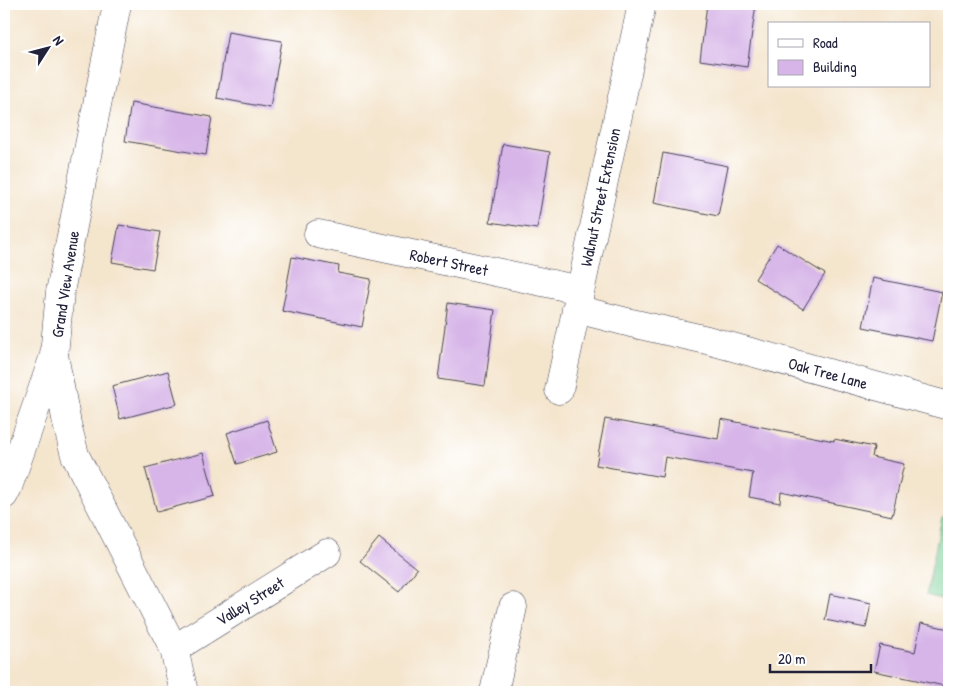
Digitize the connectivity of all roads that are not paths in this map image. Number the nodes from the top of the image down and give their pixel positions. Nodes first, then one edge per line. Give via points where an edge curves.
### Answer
1 (117, 4) edge
2 (642, 4) edge
3 (318, 234) dead end
4 (578, 300) junction
5 (631, 323) joint
6 (54, 355) junction
7 (559, 390) dead end
8 (949, 406) edge
9 (4, 495) edge
10 (327, 553) dead end
11 (513, 607) dead end
12 (174, 649) junction
13 (184, 692) edge
14 (494, 692) edge

1 - 6 street, Grand View Avenue via 60,292
2 - 4 street, Walnut Street Extension
3 - 4 street, Robert Street
4 - 5 street, Robert Street
4 - 7 street, Walnut Street Extension
5 - 8 street, Oak Tree Lane via 707,340
6 - 9 street
6 - 12 street, Grand View Avenue via 76,456
10 - 12 street, Valley Street
11 - 14 street
12 - 13 street, Grand View Avenue

